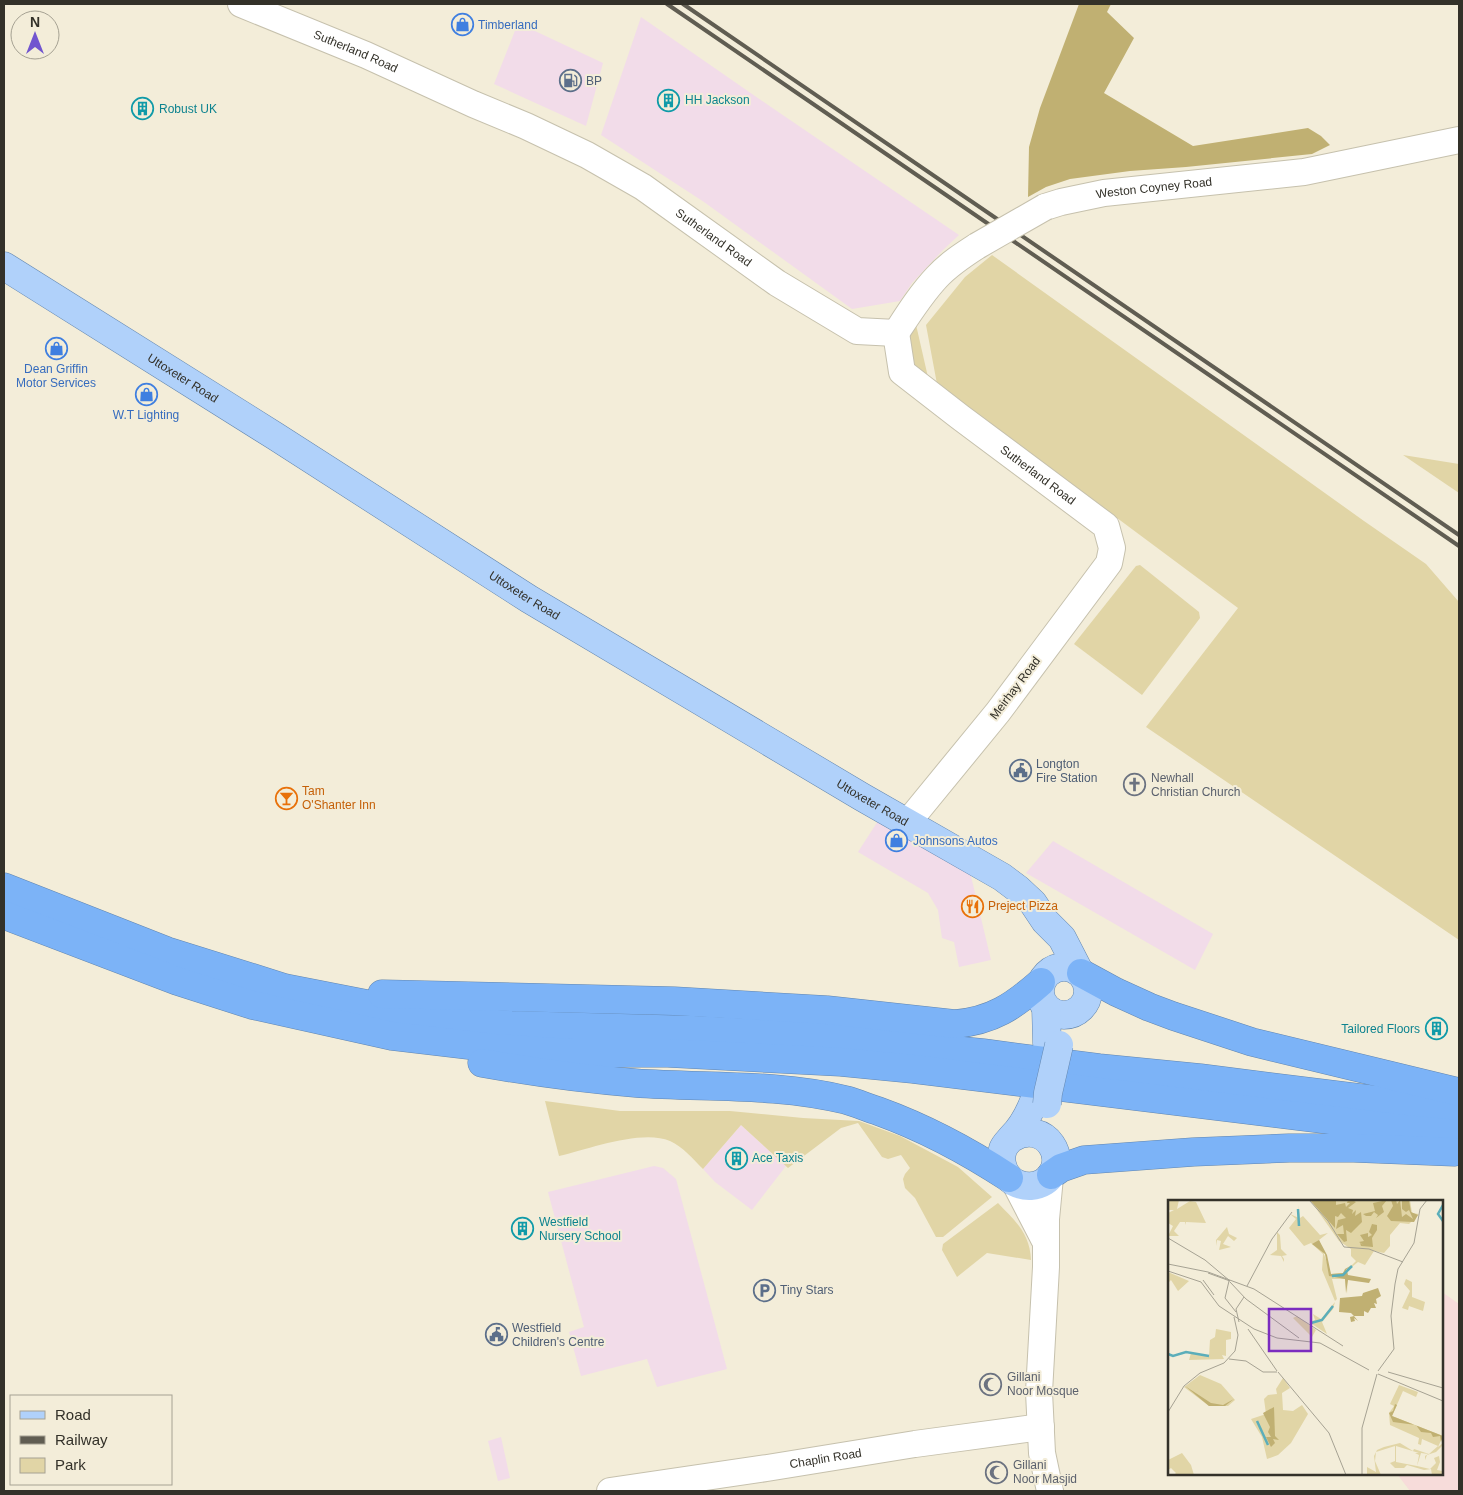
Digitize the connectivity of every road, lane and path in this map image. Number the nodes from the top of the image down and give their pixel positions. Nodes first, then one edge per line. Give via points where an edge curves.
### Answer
1 (241, 4) edge
2 (1459, 140) edge
3 (4, 266) edge
4 (896, 333) junction
5 (1112, 548) joint
6 (908, 822) junction
7 (4, 887) edge
8 (4, 915) edge
9 (1045, 921) junction
10 (194, 961) junction
11 (1080, 972) junction
12 (1043, 990) junction
13 (270, 1010) junction
14 (1077, 1011) junction
15 (1053, 1044) junction
16 (1459, 1092) edge
17 (1041, 1103) junction
18 (1459, 1112) edge
19 (1459, 1134) edge
20 (1012, 1138) junction
21 (1459, 1152) edge
22 (1052, 1169) junction
23 (1012, 1181) junction
24 (1046, 1242) junction
25 (1040, 1427) junction
26 (610, 1491) edge
27 (1050, 1491) edge

1 - 4 street, Sutherland Road via 366,55 587,155 643,187 777,283 856,331
2 - 4 street, Weston Coyney Road, bridge via 1304,172 1104,193 1045,207 951,264 916,303
3 - 6 main road, Uttoxeter Road via 529,599
4 - 5 street, Sutherland Road via 902,372 1106,526
5 - 6 street, Meirhay Road via 1109,563 998,712
6 - 9 main road, Uttoxeter Road via 1009,882 1033,903
7 - 10 highway
8 - 13 highway via 178,981
9 - 11 main road, Uttoxeter Road via 1062,938
9 - 12 main road via 1047,954
10 - 12 highway via 316,987 372,994 674,1001 827,1010 955,1024 1002,1012
10 - 18 highway via 285,988 484,1024 813,1036 1200,1078
11 - 12 main road via 1060,966 1051,970
11 - 14 main road via 1088,991 1086,1002
11 - 16 highway via 1148,1007 1252,1042
12 - 14 main road via 1053,1012 1070,1014
12 - 15 main road
13 - 19 highway via 392,1036 494,1048 841,1062
13 - 23 highway via 378,1042 539,1073 635,1083 808,1092 848,1101 939,1137
14 - 15 main road
15 - 17 main road, bridge via 1048,1093
17 - 20 main road via 1030,1112
17 - 22 main road via 1049,1122
20 - 22 main road via 1025,1132 1045,1137 1050,1142
20 - 23 main road via 1003,1149 1001,1160
21 - 22 highway via 1289,1148 1084,1160
22 - 23 main road via 1043,1183 1034,1186
22 - 24 street
23 - 24 street
24 - 25 street
25 - 26 street, Chaplin Road
25 - 27 street

